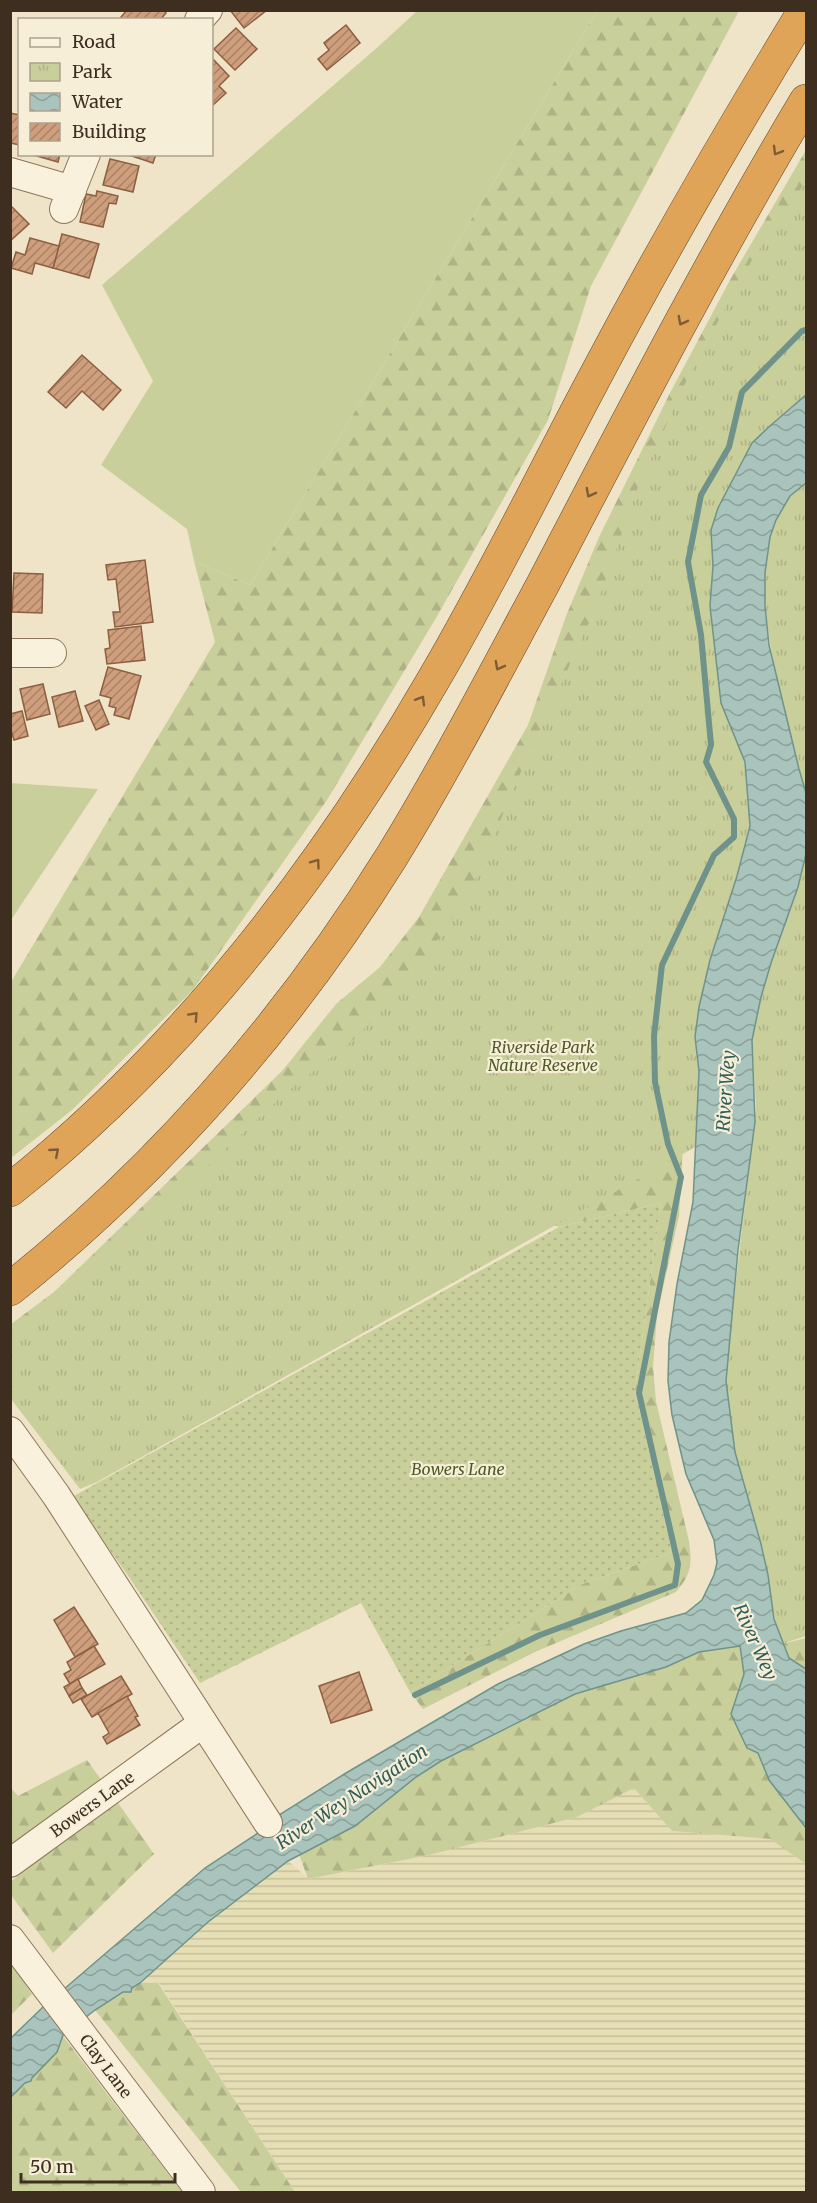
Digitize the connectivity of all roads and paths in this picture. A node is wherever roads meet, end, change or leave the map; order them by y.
1 (805, 10) edge
2 (807, 101) edge
3 (85, 156) edge
4 (10, 172) edge
5 (10, 653) edge
6 (52, 653) dead end
7 (10, 1190) edge
8 (10, 1289) edge
9 (10, 1431) edge
10 (203, 1723) junction
11 (268, 1823) dead end
12 (10, 1863) edge
13 (10, 1940) edge
14 (201, 2193) edge

7 -> 1 highway
2 -> 8 highway
3 - 4 street
5 - 6 street
9 - 10 street
10 - 11 street
10 - 12 street, Bowers Lane
13 - 14 street, Clay Lane

